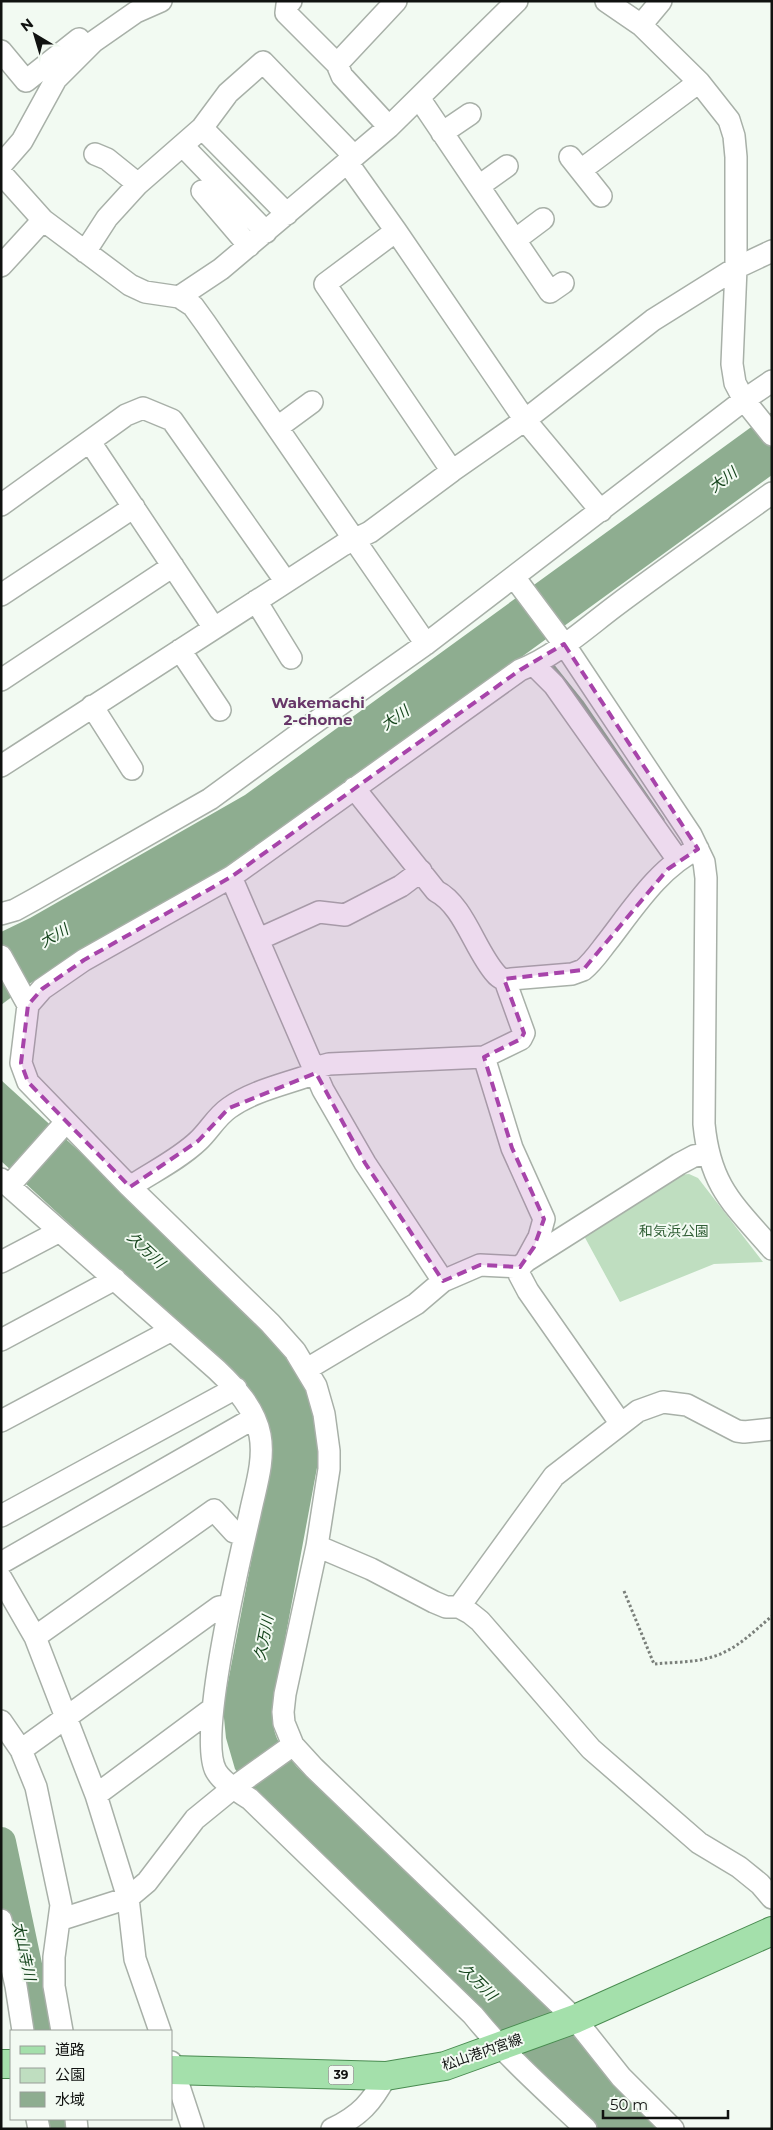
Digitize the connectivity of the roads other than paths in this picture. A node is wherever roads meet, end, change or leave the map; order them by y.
1 (126, 1) edge
2 (161, 1) edge
3 (291, 1) edge
4 (396, 1) edge
5 (517, 1) edge
6 (606, 1) edge
7 (661, 1) edge
8 (641, 25) junction
9 (1, 51) edge
10 (337, 64) junction
11 (699, 82) junction
12 (419, 98) junction
13 (470, 114) dead end
14 (202, 128) junction
15 (388, 128) junction
16 (442, 133) junction
17 (183, 146) junction
18 (95, 154) dead end
19 (350, 159) junction
20 (1, 166) edge
21 (508, 166) dead end
22 (1, 173) edge
23 (138, 184) junction
24 (479, 186) junction
25 (202, 192) dead end
26 (601, 196) dead end
27 (287, 214) junction
28 (543, 219) dead end
29 (43, 220) junction
30 (396, 231) junction
31 (266, 232) junction
32 (515, 240) junction
33 (249, 246) junction
34 (772, 251) edge
35 (85, 252) junction
36 (1, 266) edge
37 (736, 268) junction
38 (563, 283) dead end
39 (179, 297) junction
40 (772, 381) edge
41 (312, 402) dead end
42 (748, 404) junction
43 (525, 420) junction
44 (278, 427) junction
45 (772, 435) edge
46 (90, 442) junction
47 (452, 471) junction
48 (772, 494) edge
49 (1, 506) edge
50 (134, 508) junction
51 (601, 511) junction
52 (356, 539) junction
53 (173, 566) junction
54 (516, 580) junction
55 (286, 582) junction
56 (1, 596) edge
57 (256, 601) junction
58 (214, 628) junction
59 (426, 644) junction
60 (180, 650) junction
61 (551, 652) junction
62 (291, 658) dead end
63 (1, 680) edge
64 (92, 706) junction
65 (220, 710) dead end
66 (1, 766) edge
67 (132, 769) dead end
68 (354, 788) junction
69 (701, 856) junction
70 (678, 860) junction
71 (420, 871) junction
72 (231, 877) junction
73 (1, 914) edge
74 (259, 939) junction
75 (1, 956) edge
76 (509, 983) junction
77 (27, 1000) junction
78 (484, 1056) junction
79 (315, 1071) junction
80 (63, 1125) junction
81 (708, 1154) junction
82 (6, 1181) edge
83 (130, 1187) junction
84 (544, 1219) junction
85 (60, 1231) junction
86 (568, 1234) junction
87 (772, 1249) edge
88 (1, 1262) edge
89 (523, 1264) junction
90 (115, 1279) junction
91 (443, 1281) junction
92 (172, 1330) junction
93 (1, 1340) edge
94 (307, 1369) junction
95 (236, 1388) junction
96 (254, 1418) junction
97 (1, 1421) edge
98 (621, 1424) junction
99 (772, 1428) edge
100 (1, 1516) edge
101 (245, 1536) junction
102 (317, 1546) junction
103 (1, 1563) edge
104 (1, 1578) edge
105 (230, 1605) junction
106 (458, 1607) junction
107 (35, 1637) junction
108 (212, 1709) junction
109 (66, 1718) junction
110 (1, 1721) edge
111 (290, 1747) junction
112 (21, 1750) junction
113 (237, 1785) junction
114 (96, 1795) junction
115 (128, 1898) junction
116 (772, 1898) edge
117 (1, 1920) edge
118 (59, 1920) junction
119 (772, 1931) edge
120 (570, 2021) junction
121 (23, 2030) edge
122 (62, 2030) edge
123 (160, 2030) edge
124 (503, 2045) junction
125 (172, 2067) edge
126 (386, 2076) junction
127 (193, 2129) edge
128 (332, 2129) edge
129 (586, 2129) edge
130 (673, 2129) edge

1 - 9 street
2 - 20 street
3 - 10 street
4 - 10 street
5 - 12 street
6 - 8 street
7 - 8 street
8 - 11 street
10 - 15 street
11 - 26 street
11 - 37 street
12 - 15 street
12 - 16 street
13 - 16 street
14 - 17 street
14 - 19 street
14 - 27 street
15 - 19 street
16 - 24 street
17 - 23 street
17 - 31 street
18 - 23 street
19 - 27 street
19 - 30 street
21 - 24 street
22 - 29 street
23 - 35 street
24 - 32 street
25 - 33 street
27 - 31 street
28 - 32 street
29 - 35 street
29 - 36 street
30 - 43 street
30 - 47 street
31 - 33 street
32 - 38 street
33 - 39 street
34 - 37 street
35 - 39 street
37 - 42 street
37 - 43 street
39 - 44 street
40 - 42 street
41 - 44 street
42 - 45 street
42 - 51 street
43 - 47 street
43 - 51 street
44 - 52 street
46 - 49 street
46 - 50 street
46 - 55 street
47 - 52 street
48 - 61 street
50 - 53 street
50 - 56 street
51 - 54 street
52 - 55 street
52 - 59 street
53 - 58 street
53 - 63 street
54 - 59 street
54 - 61 street
55 - 57 street
57 - 58 street
57 - 62 street
58 - 60 street
59 - 73 street
60 - 64 street
60 - 65 street
61 - 68 street
61 - 69 street
61 - 70 street
64 - 66 street
64 - 67 street
68 - 71 street
68 - 72 street
69 - 70 street
69 - 81 street
70 - 76 street
71 - 74 street
71 - 76 street
72 - 74 street
72 - 77 street
74 - 79 street
75 - 77 street
76 - 78 street
77 - 80 street
78 - 79 street
78 - 84 street
79 - 83 street
79 - 91 street
80 - 82 street
80 - 83 street
81 - 86 street
81 - 87 street
82 - 85 street
83 - 94 street
84 - 86 street
84 - 89 street
85 - 88 street
85 - 90 street
86 - 89 street
89 - 91 street
89 - 98 street
90 - 92 street
90 - 93 street
91 - 94 street
92 - 95 street
92 - 97 street
94 - 102 street
95 - 96 street
95 - 100 street
96 - 101 street
96 - 103 street
98 - 99 street
98 - 106 street
101 - 105 street
101 - 107 street
102 - 106 street
102 - 111 street
104 - 107 street
105 - 108 street
105 - 109 street
106 - 116 street
107 - 109 street
108 - 113 street
108 - 114 street
109 - 112 street
109 - 114 street
110 - 112 street
111 - 113 street
111 - 120 street
112 - 118 street
113 - 115 street
113 - 124 street
114 - 115 street
115 - 118 street
115 - 123 street
117 - 121 street
118 - 122 street
119 - 120 main road, 松山港内宮線 / 39
120 - 124 main road, 松山港内宮線 / 39
120 - 130 street
124 - 126 main road, 松山港内宮線 / 39
124 - 129 street
125 - 126 main road, 松山港内宮線 / 39
125 - 127 street
126 - 128 street

